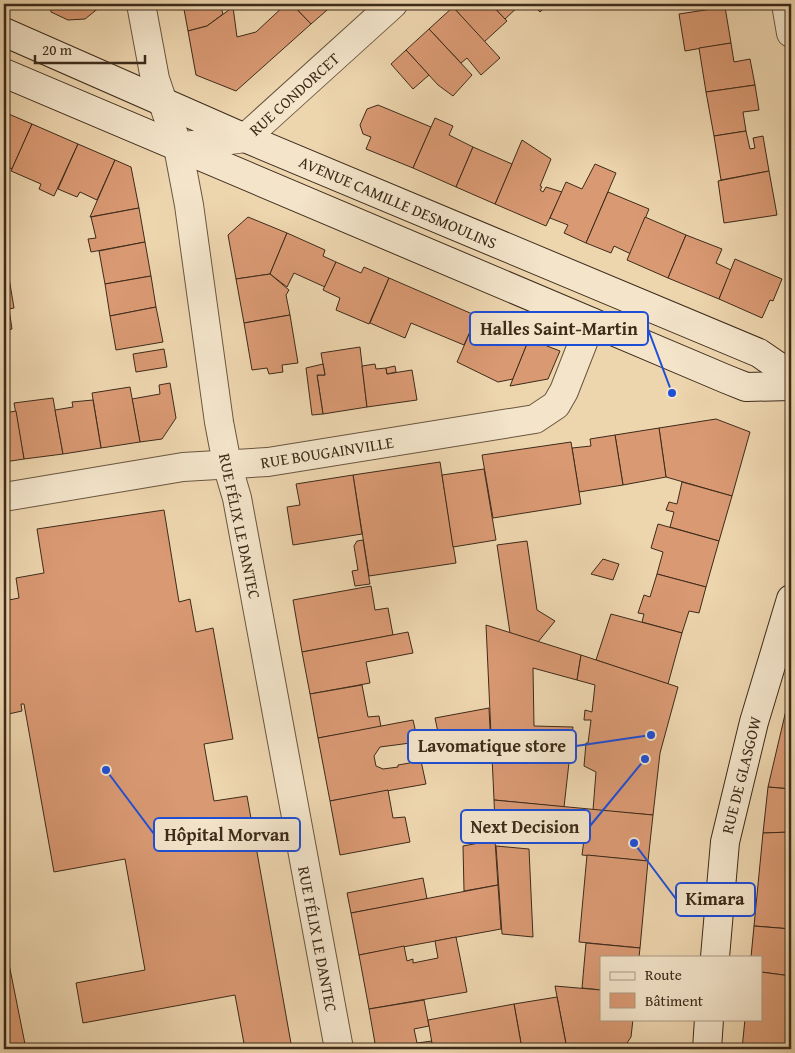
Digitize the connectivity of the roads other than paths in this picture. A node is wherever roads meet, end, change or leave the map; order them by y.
1 (141, 4) edge
2 (393, 4) edge
3 (786, 4) edge
4 (4, 32) edge
5 (791, 33) edge
6 (4, 73) edge
7 (162, 102) junction
8 (245, 138) junction
9 (178, 147) junction
10 (590, 322) junction
11 (791, 375) edge
12 (791, 386) edge
13 (228, 464) junction
14 (4, 497) edge
15 (791, 599) edge
16 (715, 956) edge
17 (709, 1020) edge
18 (339, 1049) edge
19 (706, 1049) edge

1 - 7 main road, RUE FÉLIX LE DANTEC
2 - 8 main road, RUE CONDORCET
3 - 5 main road
4 - 7 main road, AVENUE CAMILLE DESMOULINS
6 - 9 main road
7 - 8 main road, AVENUE CAMILLE DESMOULINS
7 - 9 main road, RUE FÉLIX LE DANTEC
8 - 9 main road, RUE CONDORCET
8 - 11 main road, AVENUE CAMILLE DESMOULINS
9 - 10 main road
9 - 13 main road, RUE FÉLIX LE DANTEC
10 - 12 main road
10 - 13 main road, RUE BOUGAINVILLE
13 - 14 main road, RUE BOUGAINVILLE
13 - 18 main road, RUE FÉLIX LE DANTEC
15 - 16 main road, RUE DE GLASGOW
17 - 19 main road

